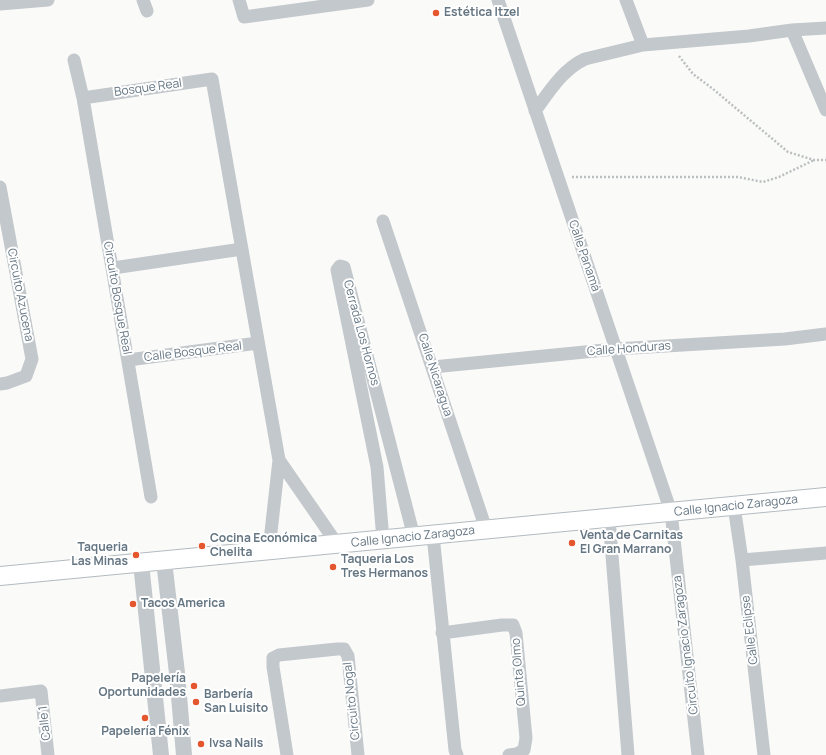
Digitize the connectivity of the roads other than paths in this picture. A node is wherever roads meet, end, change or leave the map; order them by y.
1 (48, 0) edge
2 (239, 0) edge
3 (368, 0) edge
4 (498, 0) edge
5 (626, 0) edge
6 (342, 2) edge
7 (0, 4) edge
8 (826, 28) edge
9 (792, 30) junction
10 (643, 45) junction
11 (74, 60) dead end
12 (83, 98) junction
13 (826, 110) edge
14 (535, 111) junction
15 (0, 187) edge
16 (383, 221) dead end
17 (242, 249) junction
18 (112, 268) junction
19 (826, 334) edge
20 (258, 343) junction
21 (615, 349) junction
22 (128, 360) junction
23 (433, 367) junction
24 (0, 384) edge
25 (279, 460) junction
26 (395, 464) junction
27 (377, 467) junction
28 (151, 497) dead end
29 (826, 497) edge
30 (734, 506) junction
31 (670, 512) junction
32 (609, 518) junction
33 (486, 530) junction
34 (433, 535) junction
35 (414, 536) junction
36 (383, 540) junction
37 (337, 544) junction
38 (269, 550) junction
39 (826, 553) edge
40 (742, 560) junction
41 (164, 561) junction
42 (142, 563) junction
43 (0, 576) edge
44 (442, 633) junction
45 (177, 673) junction
46 (153, 675) junction
47 (0, 696) edge
48 (48, 755) edge
49 (161, 755) edge
50 (184, 755) edge
51 (287, 755) edge
52 (358, 755) edge
53 (457, 755) edge
54 (509, 755) edge
55 (628, 755) edge
56 (698, 755) edge
57 (764, 755) edge

1 - 7 street
2 - 6 street
3 - 6 street
4 - 14 street, Calle Panamá
5 - 10 street
8 - 9 street
9 - 10 street
9 - 13 street
10 - 14 street
11 - 12 street, Circuito Bosque Real
12 - 17 street, Bosque Real
12 - 18 street, Circuito Bosque Real
14 - 21 street, Calle Panamá
15 - 24 street, Circuito Azucena
16 - 23 street, Calle Nicaragua
17 - 18 street
17 - 20 street
18 - 22 street, Circuito Bosque Real
19 - 21 street, Calle Honduras
20 - 22 street, Calle Bosque Real
20 - 25 street
21 - 23 street, Calle Honduras
21 - 31 street, Calle Panamá
22 - 28 street, Circuito Bosque Real
23 - 33 street, Calle Nicaragua
25 - 37 street
25 - 38 street
26 - 27 street
26 - 27 street, Cerrada Los Hornos
26 - 35 street, Cerrada Los Hornos
27 - 36 street, Cerrada Los Hornos
29 - 30 main road, Calle Ignacio Zaragoza
30 - 31 main road, Calle Ignacio Zaragoza
30 - 40 street, Calle Eclipse
31 - 32 main road, Calle Ignacio Zaragoza
31 - 56 street, Circuito Ignacio Zaragoza
32 - 33 main road, Calle Ignacio Zaragoza
32 - 55 street
33 - 34 main road, Calle Ignacio Zaragoza
34 - 35 main road, Calle Ignacio Zaragoza
34 - 44 street
35 - 36 main road, Calle Ignacio Zaragoza
36 - 37 main road, Calle Ignacio Zaragoza
37 - 38 main road, Calle Ignacio Zaragoza
38 - 41 main road, Calle Ignacio Zaragoza
39 - 40 street
40 - 57 street, Calle Eclipse
41 - 42 main road, Calle Ignacio Zaragoza
41 - 45 street
42 - 43 main road, Calle Ignacio Zaragoza
42 - 46 street
44 - 53 street
44 - 54 street, Quinta Olmo
45 - 46 street
45 - 50 street
46 - 49 street
47 - 48 street, Calle 1
51 - 52 street, Circuito Nogal

